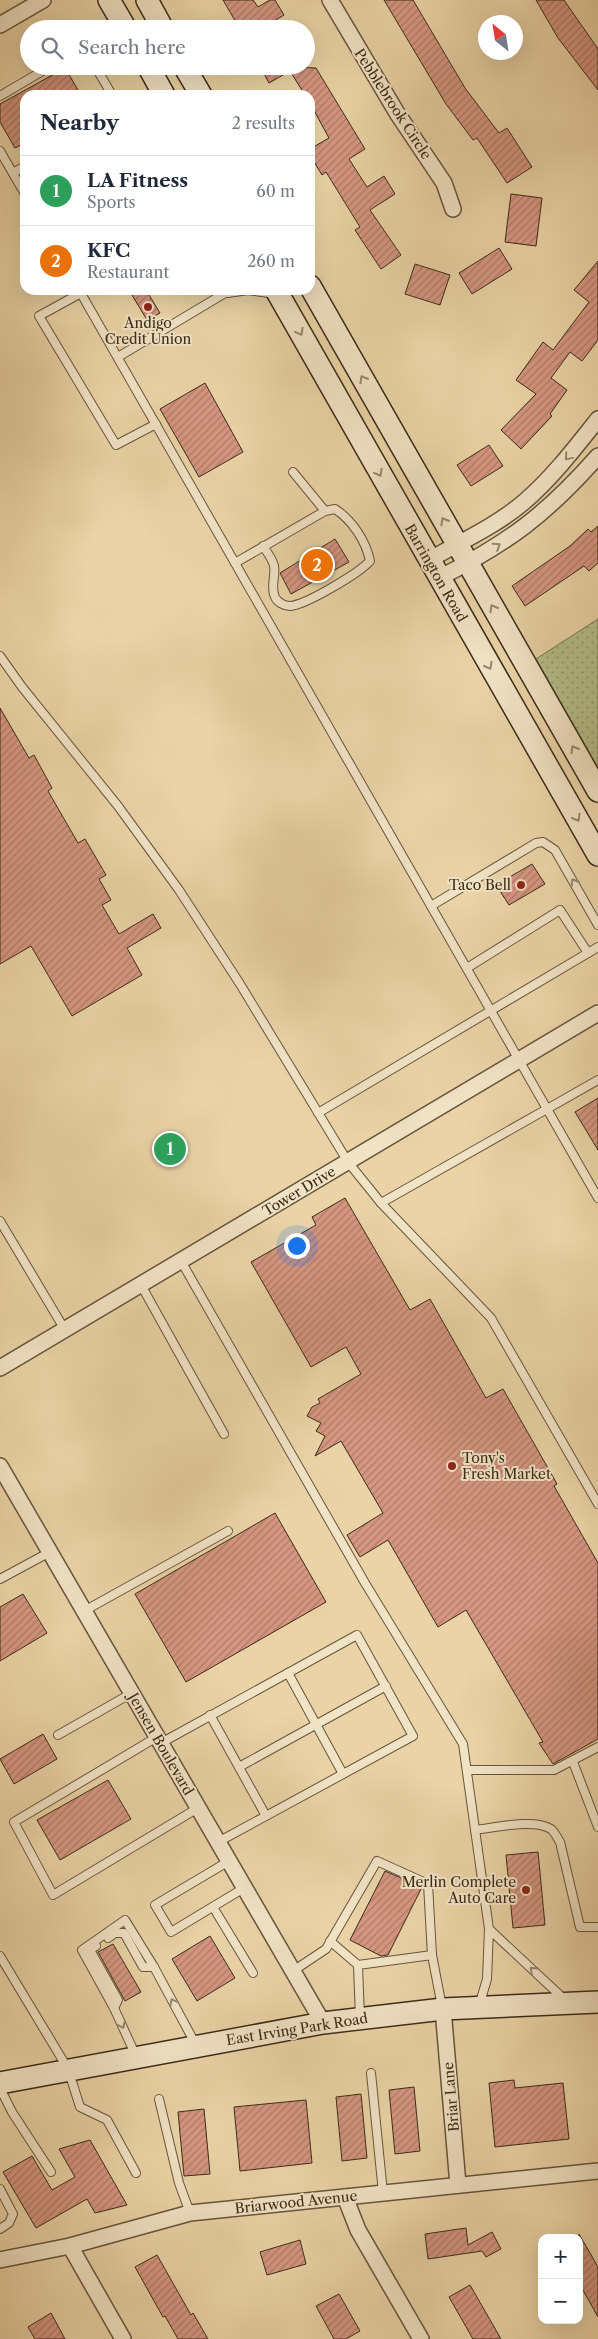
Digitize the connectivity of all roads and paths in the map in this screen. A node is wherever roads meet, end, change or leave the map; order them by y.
1 (43, 0) edge
2 (110, 0) edge
3 (147, 0) edge
4 (330, 0) edge
5 (121, 20) edge
6 (158, 20) edge
7 (0, 25) edge
8 (36, 75) edge
9 (100, 75) edge
10 (153, 75) edge
11 (189, 75) edge
12 (109, 90) edge
13 (161, 90) edge
14 (198, 90) edge
15 (0, 96) edge
16 (0, 151) edge
17 (20, 169) edge
18 (13, 173) junction
19 (20, 179) edge
20 (17, 181) junction
21 (20, 186) edge
22 (453, 209) dead end
23 (73, 295) edge
24 (82, 295) edge
25 (222, 295) edge
26 (279, 295) edge
27 (315, 295) edge
28 (118, 356) junction
29 (598, 419) edge
30 (156, 424) junction
31 (598, 456) edge
32 (293, 472) dead end
33 (325, 511) junction
34 (457, 544) junction
35 (263, 546) junction
36 (235, 562) junction
37 (467, 563) junction
38 (434, 569) junction
39 (0, 656) edge
40 (598, 791) edge
41 (598, 855) edge
42 (431, 906) junction
43 (598, 925) edge
44 (598, 947) edge
45 (588, 953) junction
46 (467, 968) junction
47 (492, 1012) junction
48 (598, 1012) edge
49 (520, 1060) junction
50 (598, 1080) edge
51 (547, 1109) junction
52 (318, 1113) junction
53 (348, 1162) junction
54 (598, 1198) edge
55 (381, 1203) junction
56 (0, 1221) edge
57 (181, 1261) junction
58 (141, 1285) junction
59 (65, 1330) junction
60 (0, 1368) edge
61 (224, 1434) dead end
62 (0, 1466) edge
63 (598, 1504) edge
64 (228, 1531) dead end
65 (50, 1552) junction
66 (0, 1579) edge
67 (84, 1611) junction
68 (288, 1673) junction
69 (386, 1686) junction
70 (132, 1693) junction
71 (210, 1715) junction
72 (316, 1724) junction
73 (58, 1735) dead end
74 (159, 1740) junction
75 (598, 1747) edge
76 (573, 1762) junction
77 (238, 1767) junction
78 (467, 1770) junction
79 (343, 1774) junction
80 (198, 1808) junction
81 (266, 1816) junction
82 (598, 1828) edge
83 (475, 1830) junction
84 (218, 1842) junction
85 (229, 1861) junction
86 (244, 1888) junction
87 (213, 1907) junction
88 (598, 1927) edge
89 (489, 1929) junction
90 (330, 1940) junction
91 (432, 1954) junction
92 (0, 1956) edge
93 (358, 1965) junction
94 (154, 1967) junction
95 (293, 1971) junction
96 (253, 1974) dead end
97 (598, 2002) edge
98 (569, 2003) junction
99 (479, 2007) junction
100 (114, 2008) junction
101 (443, 2009) junction
102 (360, 2018) junction
103 (323, 2023) junction
104 (196, 2045) junction
105 (136, 2056) junction
106 (68, 2069) junction
107 (371, 2073) dead end
108 (0, 2083) edge
109 (0, 2088) edge
110 (160, 2100) dead end
111 (51, 2172) dead end
112 (598, 2172) edge
113 (136, 2173) dead end
114 (458, 2185) junction
115 (0, 2189) edge
116 (383, 2193) junction
117 (345, 2197) junction
118 (190, 2213) junction
119 (0, 2229) edge
120 (70, 2246) junction
121 (0, 2260) edge
122 (124, 2339) edge
123 (421, 2339) edge

1 - 7 street
2 - 5 main road
3 - 6 main road
4 - 22 street, Pebblebrook Circle
8 - 15 lane
9 - 12 lane
10 - 13 main road
11 - 14 main road
16 - 18 lane
17 - 18 lane
18 - 20 lane
19 - 20 lane
20 - 21 lane
23 - 30 lane
24 - 28 lane
25 - 28 lane
26 -> 38 main road, Barrington Road
34 -> 27 main road
28 - 30 lane
29 -> 34 street
30 - 36 lane
37 -> 31 street
32 - 33 lane
33 - 35 lane
33 - 35 lane
34 - 37 main road
34 - 38 street
35 - 36 lane
36 - 42 lane
37 - 38 street
40 -> 37 main road
38 -> 41 main road, Barrington Road
39 - 52 lane
43 -> 42 lane
42 - 46 lane
44 - 45 lane
45 - 46 lane
45 - 47 lane
46 - 47 lane
47 - 49 lane
47 - 52 lane
48 - 49 street, Tower Drive
49 - 51 lane
49 - 53 street, Tower Drive
50 - 51 lane
51 - 54 lane
51 - 55 lane
52 - 53 lane
53 - 55 lane
53 - 57 street, Tower Drive
55 - 63 lane
56 - 59 lane
57 - 58 street, Tower Drive
57 - 78 lane
58 - 59 street, Tower Drive
58 - 61 lane
59 - 60 street, Tower Drive
62 - 65 street, Jensen Boulevard
64 - 67 lane
65 - 66 lane
65 - 67 street, Jensen Boulevard
67 - 70 street, Jensen Boulevard
68 - 69 lane
68 - 71 lane
68 - 72 lane
69 - 72 lane
69 - 79 lane
70 - 73 lane
70 - 74 street, Jensen Boulevard
71 - 74 lane
71 - 77 lane
72 - 77 lane
72 - 79 lane
74 - 80 street, Jensen Boulevard
74 - 80 lane
75 - 76 lane
76 - 78 lane
76 - 82 lane
77 - 81 lane
78 - 83 lane
79 - 81 lane
80 - 84 street, Jensen Boulevard
81 - 84 lane
83 - 88 lane
83 - 89 lane
84 - 85 street, Jensen Boulevard
85 - 86 street, Jensen Boulevard
85 - 87 lane
86 - 87 lane
86 - 95 street, Jensen Boulevard
87 - 96 lane
98 -> 89 lane
89 - 99 lane
90 - 91 lane
90 - 93 lane
90 - 95 lane
91 - 93 lane
91 - 101 lane
92 - 106 lane
93 - 102 lane
94 - 100 lane
94 - 100 lane
104 -> 94 lane
95 - 103 street, Jensen Boulevard
97 - 98 main road, East Irving Park Road
98 - 99 main road, East Irving Park Road
99 - 101 main road, East Irving Park Road
100 -> 105 lane
101 - 102 main road, East Irving Park Road
101 - 114 street, Briar Lane
102 - 103 main road, East Irving Park Road
103 - 104 main road, East Irving Park Road
104 - 105 main road, East Irving Park Road
105 - 106 main road, East Irving Park Road
106 - 108 main road, East Irving Park Road
106 - 113 lane
107 - 116 lane
109 - 111 lane
110 - 118 lane
112 - 114 street, Briarwood Avenue
114 - 116 street, Briarwood Avenue
115 - 119 lane
116 - 117 street, Briarwood Avenue
117 - 118 street, Briarwood Avenue
117 - 123 street
118 - 120 street, Briarwood Avenue
120 - 121 street, Briarwood Avenue
120 - 122 street

